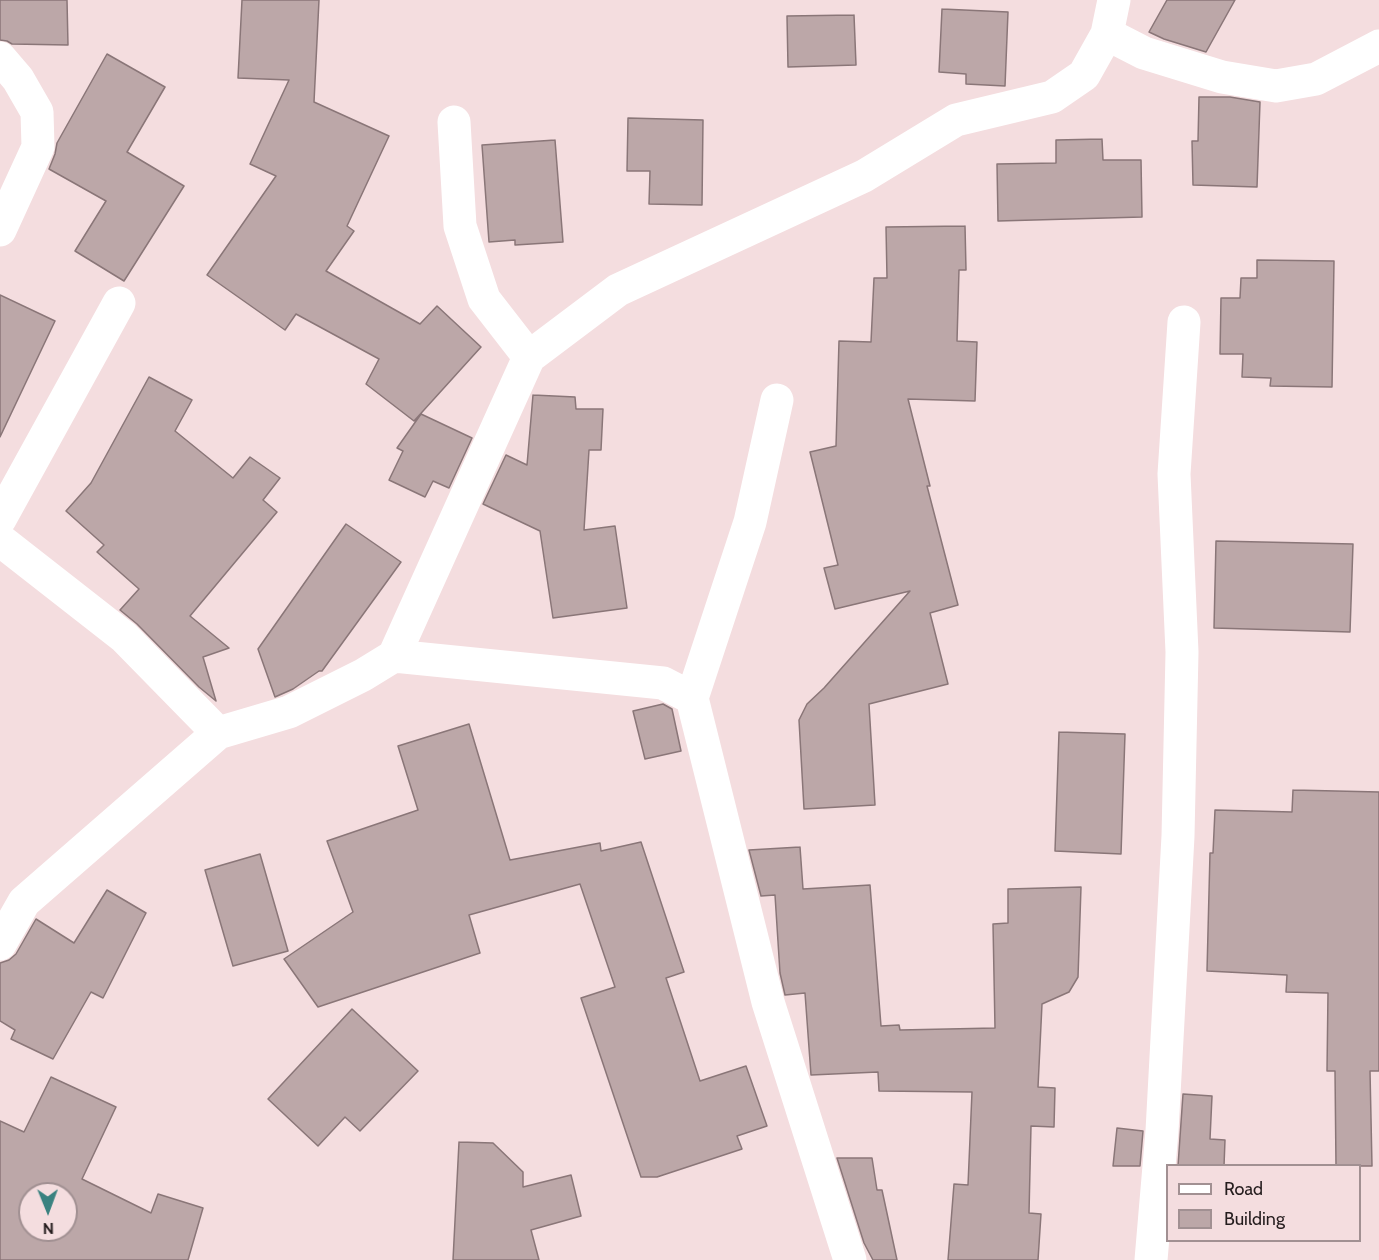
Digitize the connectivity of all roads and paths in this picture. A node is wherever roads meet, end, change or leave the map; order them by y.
1 (1114, 0) edge
2 (1107, 34) junction
3 (1379, 46) edge
4 (0, 58) edge
5 (454, 122) dead end
6 (0, 230) edge
7 (119, 303) dead end
8 (1184, 322) dead end
9 (529, 357) junction
10 (777, 400) dead end
11 (0, 519) edge
12 (0, 540) edge
13 (394, 656) junction
14 (692, 698) junction
15 (219, 733) junction
16 (0, 944) edge
17 (850, 1260) edge
18 (1151, 1260) edge

1 - 2 street
2 - 3 street
2 - 9 street
4 - 6 street
5 - 9 street
7 - 11 street
8 - 18 street
9 - 13 street
10 - 14 street
12 - 15 street
13 - 14 street
13 - 15 street
14 - 17 street
15 - 16 street

